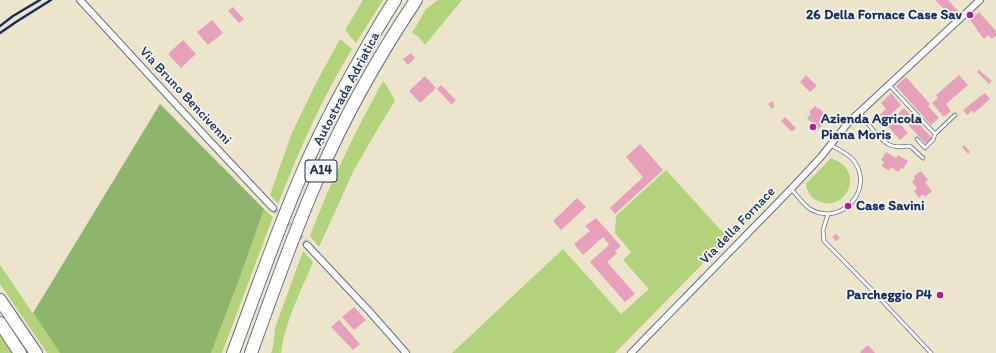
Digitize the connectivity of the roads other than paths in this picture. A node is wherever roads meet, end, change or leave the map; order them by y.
1 (80, 0) edge
2 (396, 0) edge
3 (416, 0) edge
4 (980, 0) edge
5 (889, 85) junction
6 (860, 112) junction
7 (955, 115) dead end
8 (935, 134) junction
9 (917, 139) dead end
10 (831, 145) junction
11 (923, 158) dead end
12 (791, 189) junction
13 (273, 208) tunnel mouth
14 (828, 214) junction
15 (307, 245) tunnel mouth
16 (0, 300) edge
17 (0, 323) edge
18 (20, 353) edge
19 (36, 353) edge
20 (233, 353) edge
21 (251, 353) edge
22 (406, 353) edge
23 (631, 353) edge
24 (931, 353) edge

1 - 13 street, Via Bruno Bencivenni
2 - 20 highway, Autostrada Adriatica / A14
3 - 21 highway, Autostrada Adriatica / A14
4 - 5 street, Via della Fornace
5 - 6 street, Via della Fornace
5 - 8 lane
6 - 10 street, Via della Fornace
6 - 11 lane
7 - 8 lane
8 - 9 lane
10 - 12 street, Via della Fornace
10 - 14 lane
12 - 14 lane
12 - 23 street, Via della Fornace
14 - 24 lane
15 - 22 street
16 - 19 highway
17 - 18 highway

